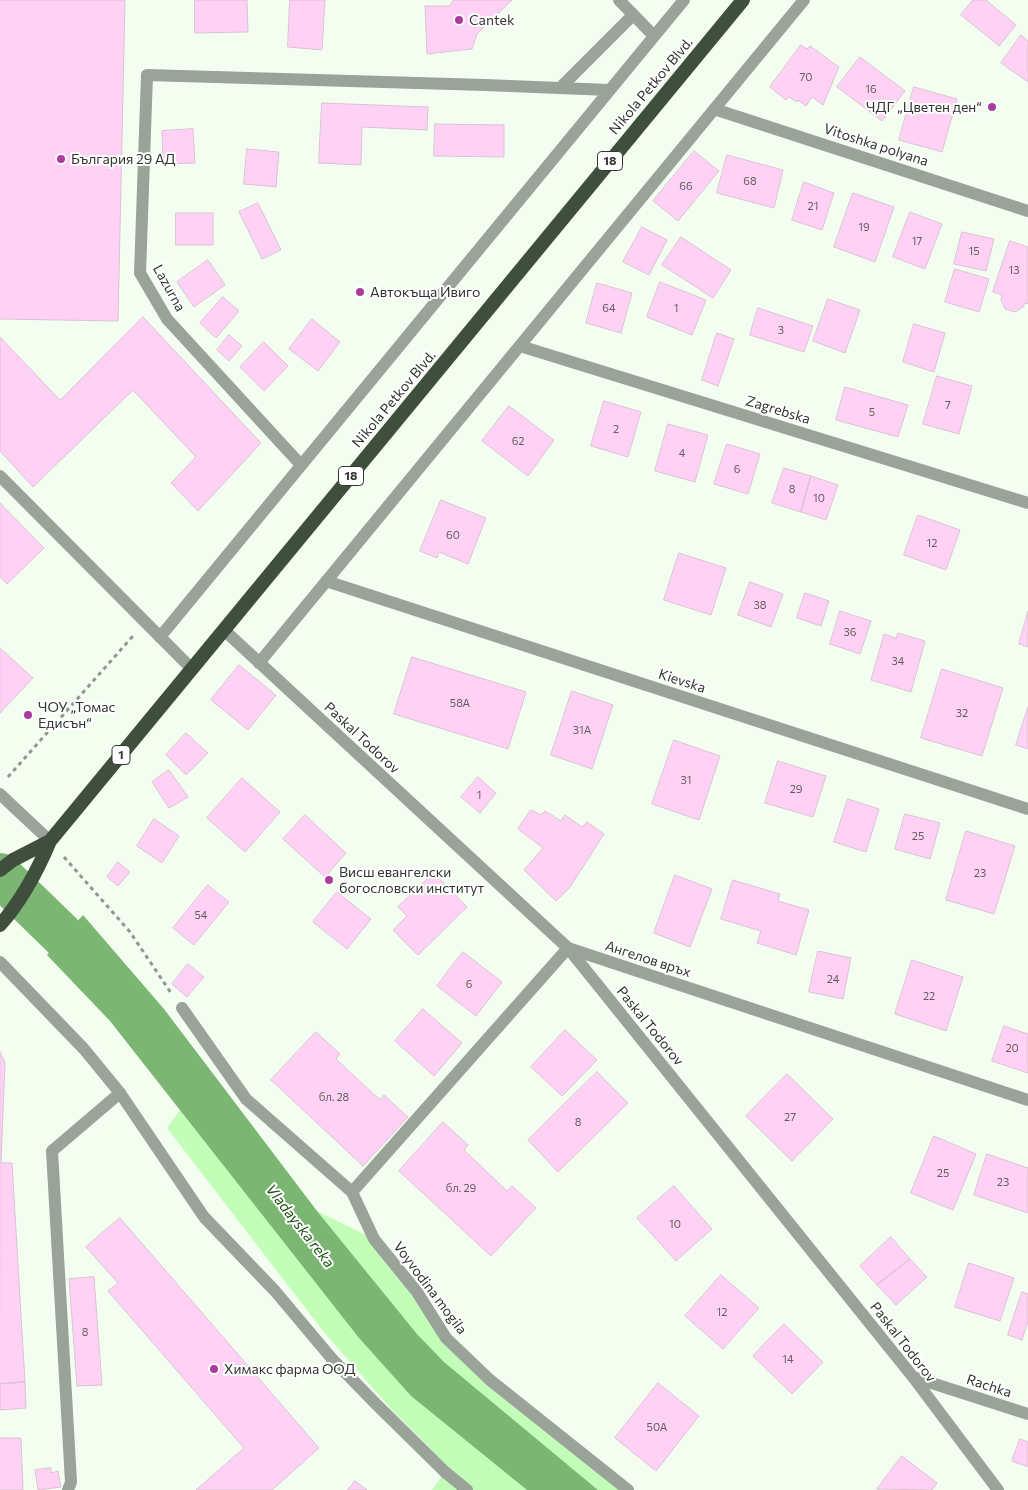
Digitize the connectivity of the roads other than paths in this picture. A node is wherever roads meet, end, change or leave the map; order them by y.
1 (619, 0) edge
2 (684, 0) edge
3 (743, 0) edge
4 (804, 0) edge
5 (633, 15) junction
6 (654, 36) junction
7 (560, 88) junction
8 (609, 90) junction
9 (714, 109) junction
10 (1028, 210) edge
11 (520, 346) junction
12 (301, 466) junction
13 (0, 476) edge
14 (1028, 503) edge
15 (326, 581) junction
16 (224, 630) junction
17 (160, 637) junction
18 (259, 663) junction
19 (192, 669) junction
20 (0, 794) edge
21 (1028, 809) edge
22 (50, 841) junction
23 (0, 870) edge
24 (1, 924) edge
25 (568, 948) junction
26 (0, 962) edge
27 (182, 1008) road end
28 (120, 1093) junction
29 (1028, 1100) edge
30 (352, 1192) junction
31 (913, 1377) junction
32 (1028, 1414) edge
33 (68, 1490) edge
34 (467, 1490) edge
35 (628, 1490) edge
36 (998, 1490) edge

1 - 5 street
2 - 6 street, Nikola Petkov Blvd.
3 - 16 highway, Nikola Petkov Blvd. / 18
4 - 9 street
5 - 6 street
5 - 7 street
6 - 8 street, Nikola Petkov Blvd.
7 - 8 street
7 - 12 street, Lazurna
8 - 12 street, Nikola Petkov Blvd.
9 - 10 street, Vitoshka polyana
9 - 11 street
11 - 14 street, Zagrebska
11 - 15 street
12 - 17 street, Nikola Petkov Blvd.
13 - 17 street
15 - 18 street
15 - 21 street, Kievska
16 - 18 street, Paskal Todorov
16 - 19 highway, Nikola Petkov Blvd. / 18
17 - 19 street
18 - 25 street, Paskal Todorov
19 - 22 highway, Nikola Petkov Blvd. / 1
20 - 22 street
22 - 23 highway, Nikola Petkov Blvd.
22 - 24 highway, Nikola Petkov Blvd.
25 - 29 street, Ангелов връх
25 - 30 street
25 - 31 street, Paskal Todorov
26 - 28 street
27 - 30 street, Voyvodina mogila
28 - 33 street
28 - 34 street
30 - 35 street, Voyvodina mogila
31 - 32 street, Rachka
31 - 36 street, Paskal Todorov

